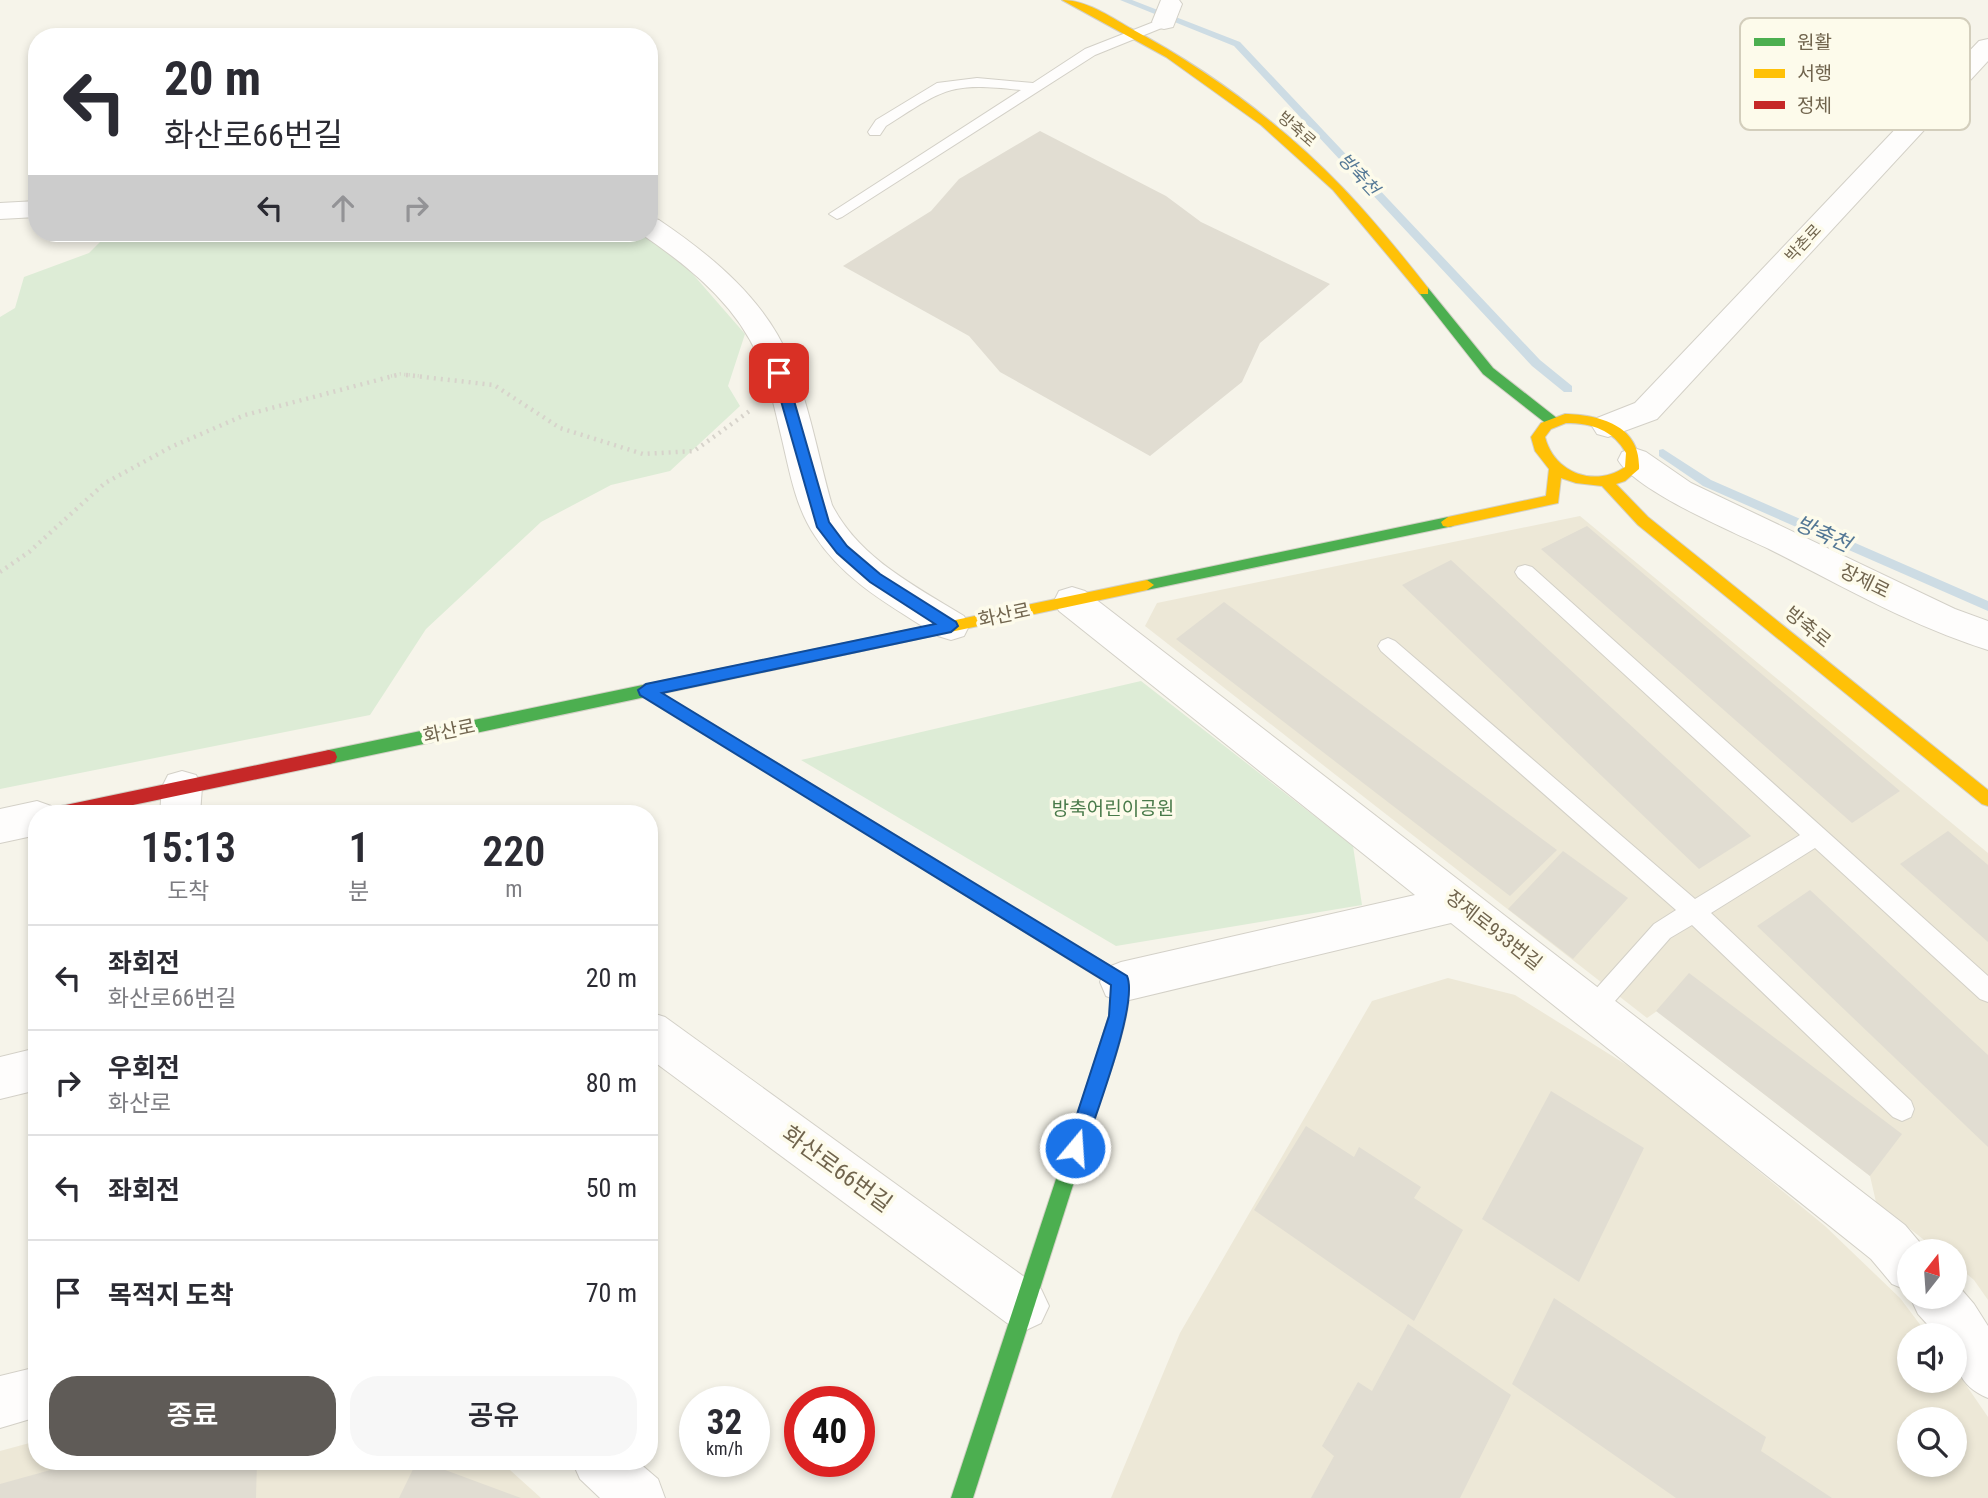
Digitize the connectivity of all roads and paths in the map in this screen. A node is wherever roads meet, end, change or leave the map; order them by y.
1 (1067, 0) edge
2 (1168, 9) edge
3 (1135, 34) junction
4 (1988, 46) edge
5 (1970, 65) edge
6 (1035, 87) junction
7 (1909, 130) edge
8 (875, 132) dead end
9 (28, 209) edge
10 (0, 211) edge
11 (837, 214) dead end
12 (658, 232) edge
13 (783, 387) junction
14 (1553, 422) junction
15 (1608, 426) junction
16 (1634, 460) junction
17 (1555, 470) junction
18 (1606, 482) junction
19 (0, 572) edge
20 (1525, 572) dead end
21 (1072, 601) junction
22 (951, 626) junction
23 (1988, 636) edge
24 (1388, 646) dead end
25 (646, 690) junction
26 (1988, 799) edge
27 (181, 801) edge
28 (143, 805) edge
29 (28, 820) edge
30 (0, 825) edge
31 (1817, 836) junction
32 (1459, 903) junction
33 (1694, 912) junction
34 (1121, 982) junction
35 (1988, 991) edge
36 (1593, 1009) junction
37 (658, 1039) edge
38 (28, 1071) edge
39 (0, 1078) edge
40 (1902, 1109) dead end
41 (1897, 1253) edge
42 (1024, 1306) junction
43 (1946, 1309) edge
44 (1988, 1373) edge
45 (28, 1394) edge
46 (0, 1402) edge
47 (608, 1470) edge
48 (639, 1498) edge
49 (962, 1498) edge

1 - 3 street, 방축로
2 - 3 lane
3 - 6 lane
3 - 14 street, 방축로
4 - 5 street, 박촌로
6 - 8 lane
6 - 11 lane
7 - 15 street, 박촌로
9 - 10 street
12 - 13 street
13 - 19 path
13 - 22 street
14 - 15 street
14 - 17 street
15 - 16 street
16 - 18 street
16 - 23 street, 장제로
17 - 18 street
17 - 21 street, 화산로
18 - 26 street, 방축로
20 - 31 lane
21 - 22 street, 화산로
21 - 32 street, 장제로933번길
22 - 25 street, 화산로
24 - 33 lane
25 - 27 street, 화산로
25 - 34 street
27 - 28 street, 화산로
29 - 30 street
31 - 33 lane
31 - 35 lane
32 - 34 street
32 - 36 street, 장제로933번길
33 - 36 lane
33 - 40 lane
34 - 42 street
36 - 41 street, 장제로933번길
37 - 42 street, 화산로66번길
38 - 39 street
42 - 49 street
43 - 44 street
45 - 46 street
47 - 48 street

